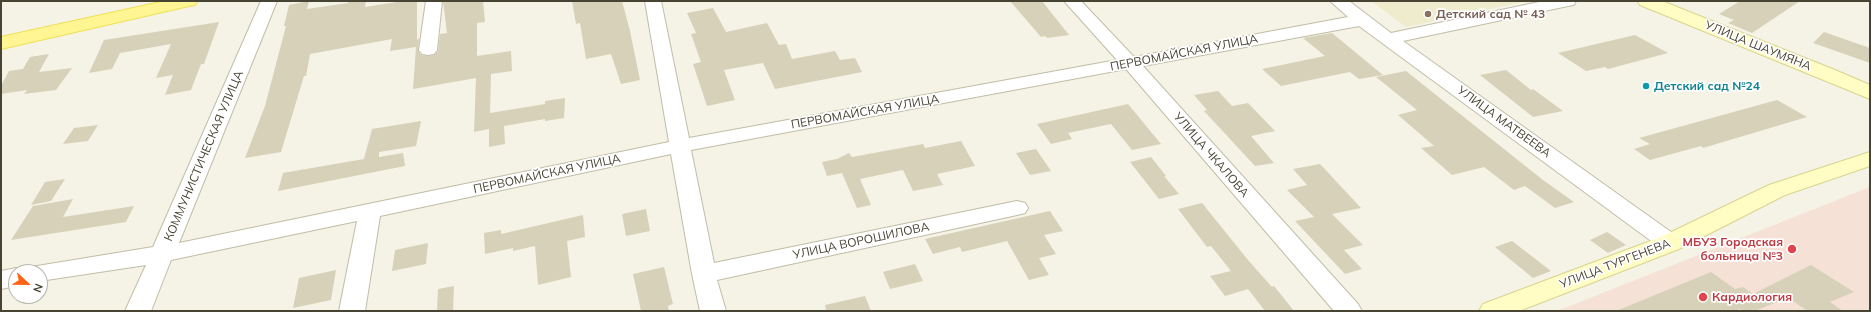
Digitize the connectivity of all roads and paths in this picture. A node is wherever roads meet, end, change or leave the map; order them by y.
1 (189, 1) edge
2 (270, 1) edge
3 (434, 1) edge
4 (653, 1) edge
5 (1072, 1) edge
6 (1338, 1) edge
7 (1568, 1) edge
8 (1646, 1) edge
9 (1362, 20) junction
10 (1388, 39) junction
11 (1, 43) edge
12 (428, 50) dead end
13 (1130, 63) junction
14 (1870, 93) edge
15 (681, 146) junction
16 (1870, 159) edge
17 (1017, 208) dead end
18 (370, 211) junction
19 (1670, 243) junction
20 (163, 254) junction
21 (48, 272) edge
22 (704, 274) junction
23 (138, 311) edge
24 (352, 311) edge
25 (713, 311) edge
26 (1349, 311) edge
27 (1492, 311) edge

1 - 11 main road
2 - 20 street, КОММУНИСТИЧЕСКАЯ УЛИЦА
3 - 12 street
4 - 15 street
5 - 13 street, УЛИЦА ЧКАЛОВА
6 - 9 street, УЛИЦА МАТВЕЕВА
7 - 10 street
8 - 14 street, УЛИЦА ШАУМЯНА
9 - 10 street, УЛИЦА МАТВЕЕВА
9 - 13 street, ПЕРВОМАЙСКАЯ УЛИЦА
10 - 19 street, УЛИЦА МАТВЕЕВА
13 - 15 street, ПЕРВОМАЙСКАЯ УЛИЦА
13 - 26 street, УЛИЦА ЧКАЛОВА
15 - 18 street, ПЕРВОМАЙСКАЯ УЛИЦА
15 - 22 street
16 - 19 street, УЛИЦА ТУРГЕНЕВА
17 - 22 street, УЛИЦА ВОРОШИЛОВА
18 - 20 street, ПЕРВОМАЙСКАЯ УЛИЦА
18 - 24 street
19 - 27 street, УЛИЦА ТУРГЕНЕВА
20 - 21 street, ПЕРВОМАЙСКАЯ УЛИЦА
20 - 23 street, КОММУНИСТИЧЕСКАЯ УЛИЦА
22 - 25 street

